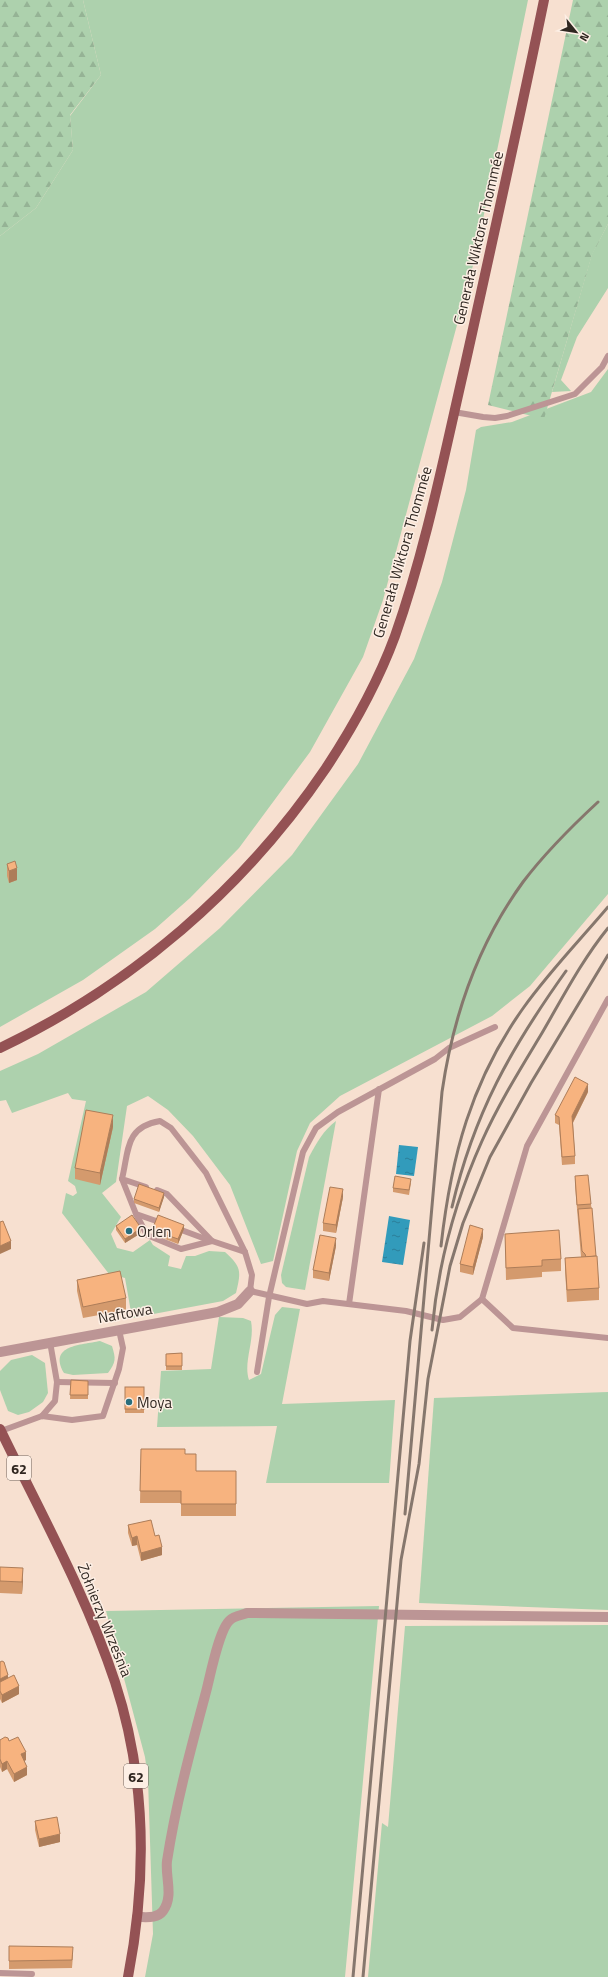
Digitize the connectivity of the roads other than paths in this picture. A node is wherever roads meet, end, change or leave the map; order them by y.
1 (544, 0) edge
2 (608, 356) edge
3 (454, 412) junction
4 (608, 1000) edge
5 (495, 1027) dead end
6 (0, 1048) edge
7 (379, 1089) junction
8 (122, 1179) junction
9 (136, 1214) junction
10 (212, 1241) junction
11 (245, 1252) junction
12 (250, 1291) junction
13 (269, 1297) junction
14 (482, 1299) junction
15 (349, 1304) junction
16 (119, 1330) junction
17 (608, 1338) edge
18 (50, 1342) junction
19 (0, 1352) edge
20 (257, 1372) dead end
21 (57, 1382) junction
22 (115, 1383) junction
23 (42, 1416) junction
24 (0, 1430) edge
25 (608, 1617) edge
26 (137, 1917) junction
27 (0, 1973) edge
28 (32, 1974) dead end
29 (128, 1977) edge

1 - 3 main road, Generała Wiktora Thommée
2 - 3 lane
3 - 6 main road, Generała Wiktora Thommée
4 - 14 lane
5 - 7 lane
7 - 13 lane
7 - 15 lane
8 - 9 lane
8 - 10 lane
8 - 11 lane
9 - 10 lane
9 - 10 lane
10 - 11 lane
11 - 12 lane
12 - 13 lane
12 - 16 street, Naftowa
13 - 15 lane
13 - 20 lane
14 - 15 lane
14 - 17 lane
16 - 18 street, Naftowa
16 - 22 lane
18 - 19 street, Naftowa
18 - 21 lane
21 - 22 lane
21 - 23 lane
22 - 23 lane
23 - 24 lane
24 - 26 main road, Żołnierzy Września / 62
25 - 26 street
26 - 29 main road, Żołnierzy Września / 62
27 - 28 lane

